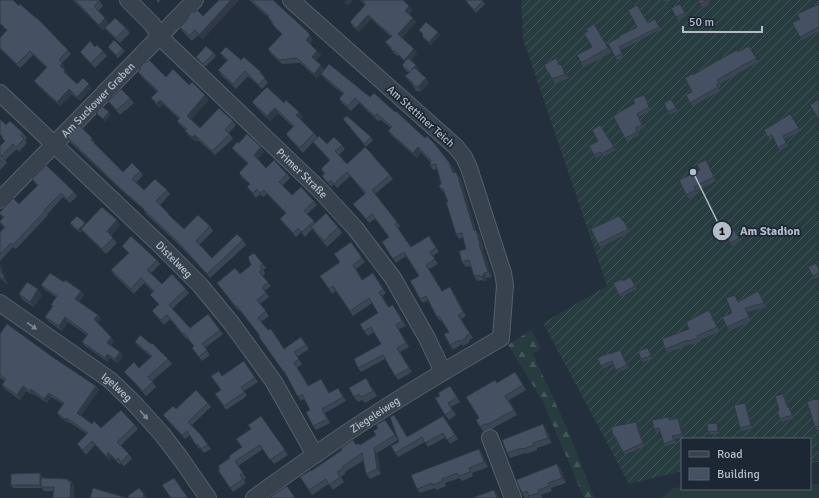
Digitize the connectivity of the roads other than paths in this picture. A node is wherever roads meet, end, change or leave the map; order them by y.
1 (128, 0) edge
2 (195, 0) edge
3 (291, 0) edge
4 (160, 36) junction
5 (0, 93) edge
6 (54, 145) junction
7 (0, 200) edge
8 (0, 303) edge
9 (501, 338) joint
10 (443, 372) junction
11 (490, 438) dead end
12 (315, 454) junction
13 (208, 498) edge
14 (254, 498) edge
15 (513, 498) edge

1 - 4 street, Primer Straße
2 - 4 street, Am Suckower Graben
3 - 9 street, Am Stettiner Teich
4 - 6 street, Am Suckower Graben
4 - 10 street, Primer Straße
5 - 6 street, Distelweg
6 - 7 street, Am Suckower Graben
6 - 12 street, Distelweg
8 -> 13 street, Igelweg
9 - 10 street, Ziegeleiweg
10 - 12 street, Ziegeleiweg
11 - 15 street
12 - 14 street, Ziegeleiweg

